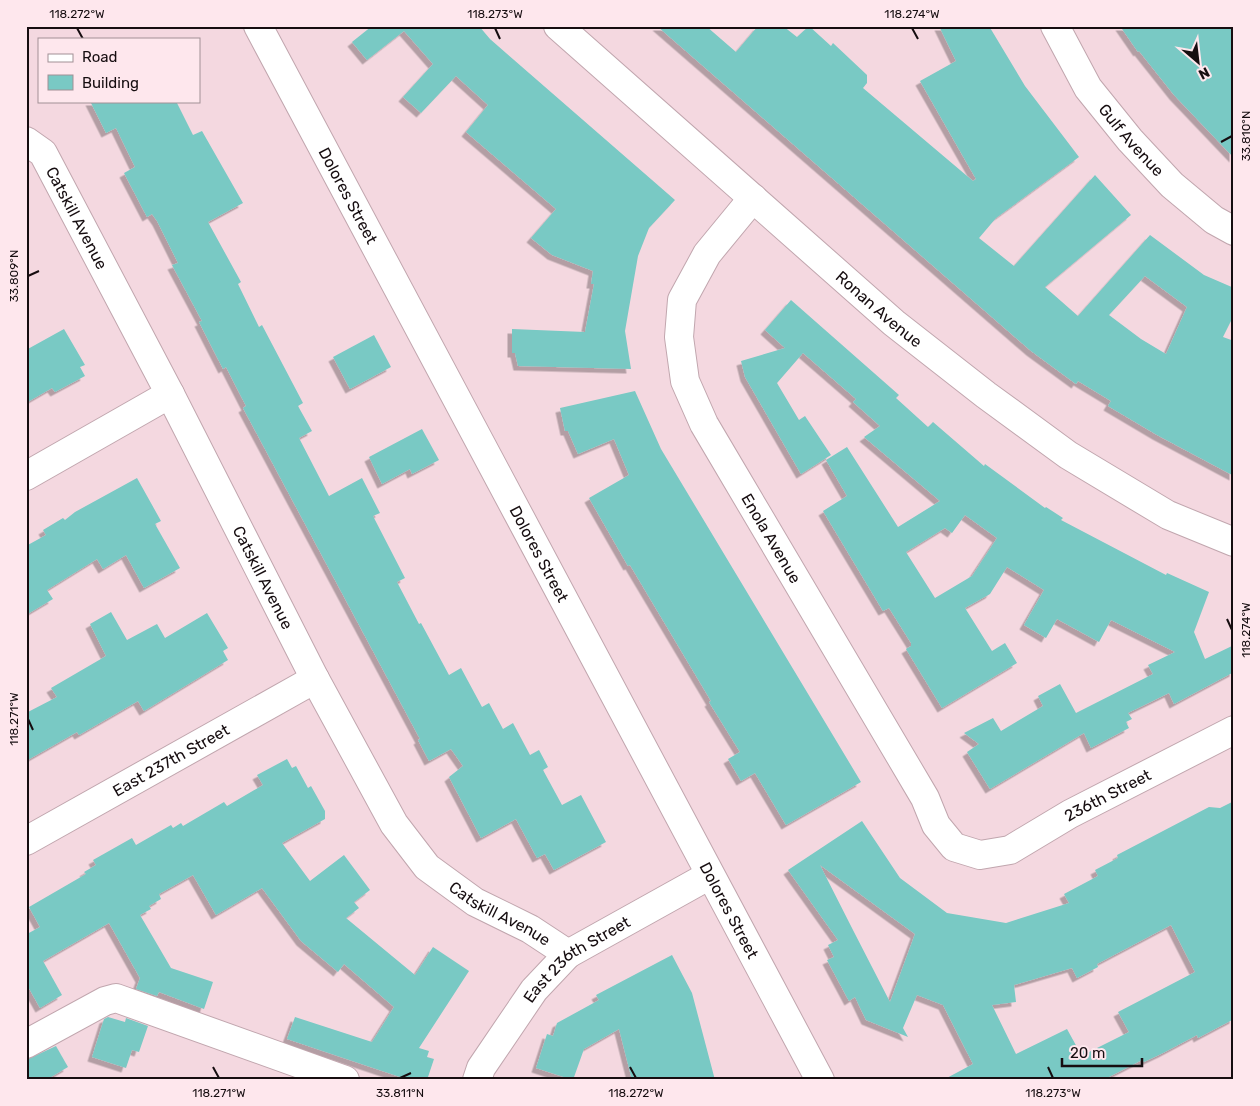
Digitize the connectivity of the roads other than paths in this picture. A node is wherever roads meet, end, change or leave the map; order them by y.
1 (258, 26) edge
2 (558, 26) edge
3 (1055, 26) edge
4 (26, 141) edge
5 (753, 198) junction
6 (1234, 230) edge
7 (170, 394) junction
8 (26, 476) edge
9 (1234, 542) edge
10 (315, 678) junction
11 (1234, 730) edge
12 (26, 841) edge
13 (980, 855) joint
14 (710, 874) junction
15 (568, 954) junction
16 (26, 1044) edge
17 (345, 1080) edge
18 (477, 1080) edge
19 (820, 1080) edge

1 - 14 street, Dolores Street
2 - 5 street, Ronan Avenue
3 - 6 street, Gulf Avenue
4 - 7 street, Catskill Avenue
5 - 9 street, Ronan Avenue
5 - 13 street, Enola Avenue
7 - 8 street
7 - 10 street, Catskill Avenue
10 - 12 street, East 237th Street
10 - 15 street, Catskill Avenue
11 - 13 street, 236th Street
14 - 15 street, East 236th Street
14 - 19 street, Dolores Street
15 - 18 street, East 236th Street
16 - 17 street

